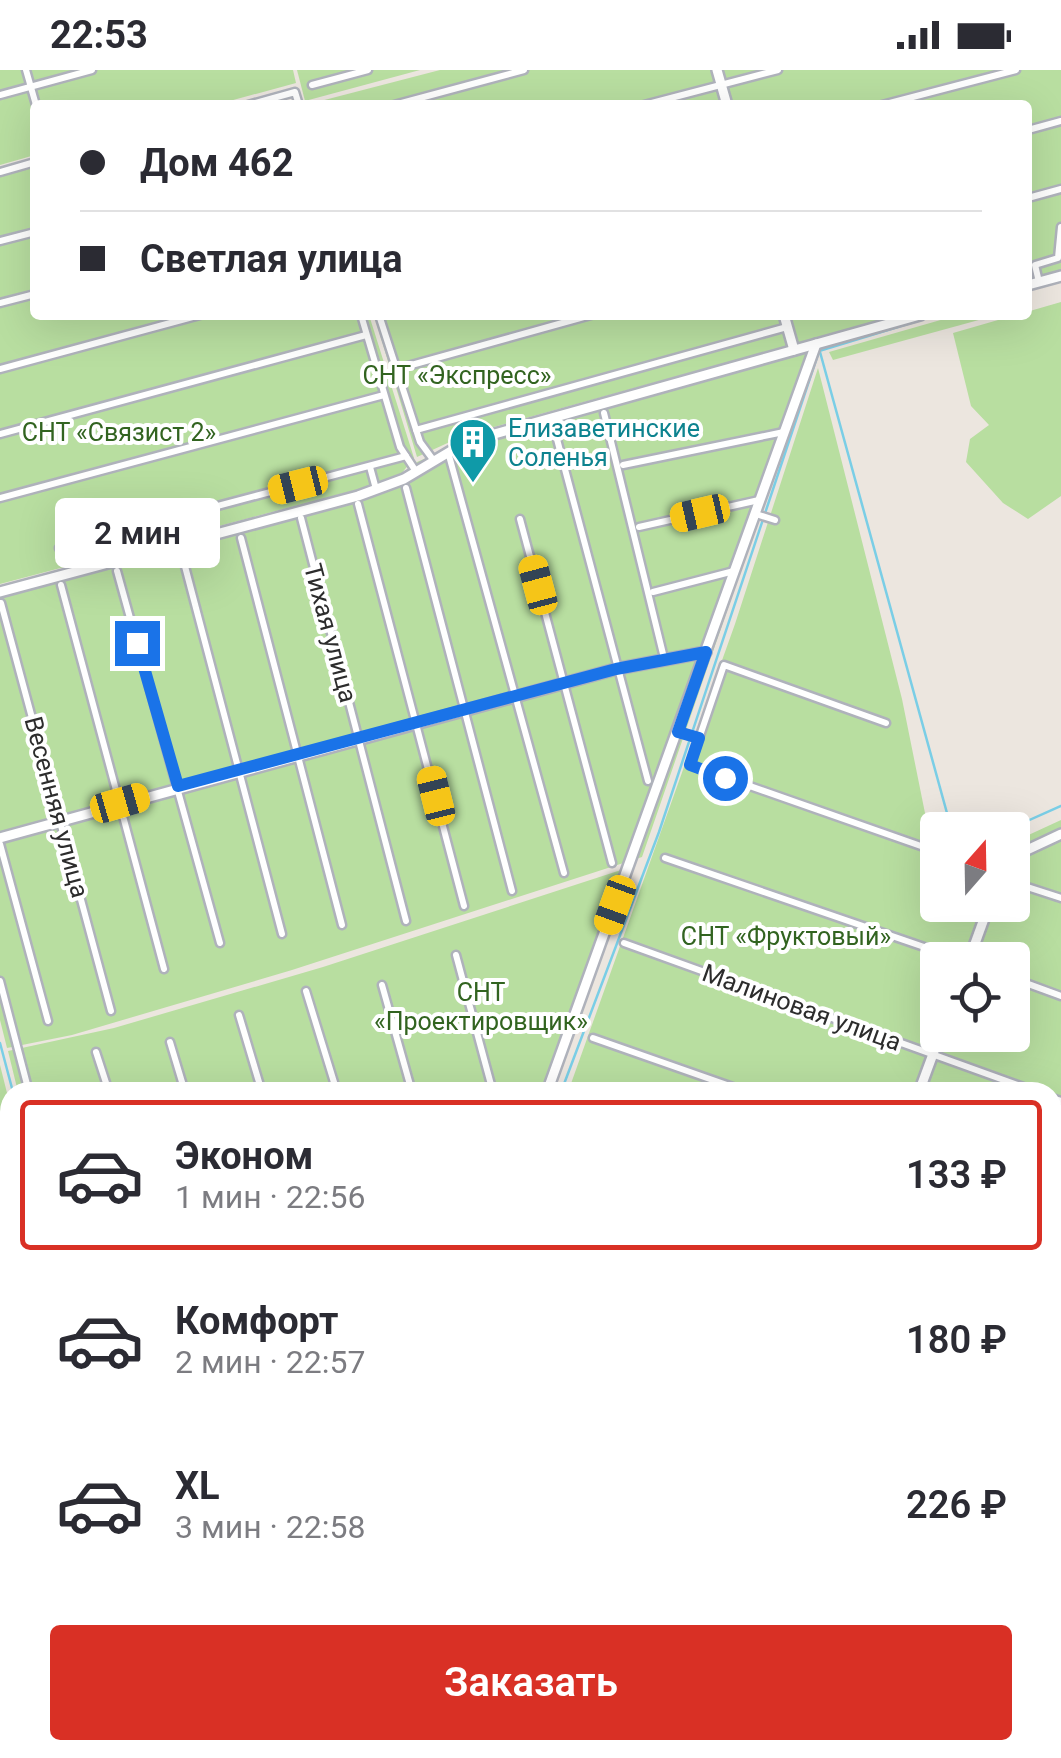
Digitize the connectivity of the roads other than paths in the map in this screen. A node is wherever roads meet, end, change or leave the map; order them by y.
1 (26, 70) edge
2 (92, 70) edge
3 (368, 70) edge
4 (524, 70) edge
5 (717, 70) edge
6 (778, 70) edge
7 (1016, 70) edge
8 (312, 85) dead end
9 (721, 85) junction
10 (31, 86) junction
11 (0, 94) edge
12 (35, 100) edge
13 (266, 100) edge
14 (297, 100) edge
15 (413, 100) edge
16 (663, 100) edge
17 (726, 100) edge
18 (901, 100) edge
19 (1061, 121) edge
20 (1032, 129) edge
21 (30, 163) edge
22 (0, 172) edge
23 (1061, 189) edge
24 (1032, 197) edge
25 (1061, 226) edge
26 (30, 233) edge
27 (0, 241) edge
28 (1061, 276) edge
29 (1039, 282) junction
30 (1032, 284) edge
31 (30, 295) edge
32 (0, 303) edge
33 (182, 320) edge
34 (362, 320) edge
35 (382, 320) edge
36 (572, 320) edge
37 (786, 320) edge
38 (902, 320) edge
39 (788, 327) junction
40 (366, 335) junction
41 (816, 344) junction
42 (794, 350) junction
43 (0, 370) edge
44 (397, 370) junction
45 (384, 395) junction
46 (604, 413) dead end
47 (554, 428) dead end
48 (416, 430) junction
49 (786, 431) junction
50 (0, 434) edge
51 (448, 451) junction
52 (406, 456) junction
53 (434, 462) junction
54 (624, 465) dead end
55 (370, 466) junction
56 (415, 470) junction
57 (406, 488) dead end
58 (376, 490) junction
59 (0, 498) edge
60 (761, 499) junction
61 (358, 504) dead end
62 (301, 518) dead end
63 (520, 520) dead end
64 (638, 527) dead end
65 (241, 538) dead end
66 (81, 541) junction
67 (60, 548) dead end
68 (182, 555) dead end
69 (88, 568) junction
70 (117, 571) dead end
71 (734, 571) junction
72 (61, 585) dead end
73 (0, 592) edge
74 (653, 592) dead end
75 (1, 603) edge
76 (706, 652) junction
77 (664, 658) junction
78 (616, 669) junction
79 (565, 684) junction
80 (516, 696) junction
81 (468, 710) junction
82 (417, 722) junction
83 (886, 723) dead end
84 (690, 736) junction
85 (358, 740) junction
86 (300, 755) junction
87 (240, 769) junction
88 (648, 781) dead end
89 (178, 786) junction
90 (120, 803) junction
91 (61, 820) junction
92 (1061, 834) edge
93 (0, 841) edge
94 (920, 846) edge
95 (1030, 849) edge
96 (665, 858) dead end
97 (612, 863) dead end
98 (564, 873) dead end
99 (1030, 888) edge
100 (512, 891) dead end
101 (1061, 898) edge
102 (464, 906) dead end
103 (406, 921) dead end
104 (342, 925) dead end
105 (282, 934) dead end
106 (624, 942) dead end
107 (220, 943) dead end
108 (920, 945) edge
109 (456, 955) dead end
110 (164, 969) dead end
111 (0, 982) edge
112 (382, 985) dead end
113 (1030, 985) edge
114 (306, 991) dead end
115 (1061, 996) edge
116 (111, 1011) dead end
117 (239, 1015) dead end
118 (48, 1021) dead end
119 (593, 1038) dead end
120 (170, 1042) dead end
121 (96, 1052) dead end
122 (933, 1052) edge
123 (932, 1055) junction
124 (26, 1082) edge
125 (106, 1082) edge
126 (183, 1082) edge
127 (259, 1082) edge
128 (334, 1082) edge
129 (409, 1082) edge
130 (489, 1082) edge
131 (551, 1082) edge
132 (718, 1082) edge
133 (923, 1082) edge
134 (1009, 1082) edge

1 - 10 street
2 - 10 street
3 - 8 street
4 - 15 street
5 - 9 street
6 - 9 street
7 - 18 street
9 - 16 street
9 - 17 street
10 - 11 street
10 - 12 street
13 - 14 street
19 - 20 street
21 - 22 street
23 - 24 street
25 - 29 street
26 - 27 street
28 - 29 street
29 - 30 street
31 - 32 street
33 - 43 street
34 - 40 street
35 - 44 street
36 - 44 street
37 - 39 street
38 - 41 street
39 - 42 street
39 - 48 street
40 - 45 street
40 - 50 street
41 - 42 street
41 - 49 street
42 - 51 street
44 - 48 street
45 - 52 street
45 - 59 street
46 - 77 street
47 - 78 street
48 - 53 street
49 - 54 street
49 - 60 street
51 - 53 street
51 - 80 street
52 - 55 street
52 - 56 street
53 - 56 street
55 - 58 street
55 - 66 street
56 - 58 street
57 - 81 street
58 - 69 street
60 - 64 street
60 - 71 street
61 - 82 street
62 - 85 street, Тихая улица
63 - 79 street
65 - 86 street
66 - 67 street
66 - 69 street
68 - 87 street
69 - 73 street
70 - 89 street
71 - 74 street
71 - 76 street
72 - 90 street
75 - 91 street, Весенняя улица
76 - 77 street
76 - 84 street
77 - 78 street
78 - 79 street
78 - 88 street
79 - 80 street
79 - 97 street
80 - 81 street
80 - 98 street
81 - 82 street
81 - 100 street
82 - 85 street
82 - 102 street
83 - 84 street
84 - 94 street
84 - 131 street
85 - 86 street
85 - 103 street, Тихая улица
86 - 87 street
86 - 104 street
87 - 89 street
87 - 105 street
89 - 90 street
89 - 107 street
90 - 91 street
90 - 110 street
91 - 93 street
91 - 116 street, Весенняя улица
92 - 95 street
93 - 118 street
96 - 108 street
99 - 101 street
106 - 123 street, Малиновая улица
109 - 130 street
111 - 124 street
112 - 129 street
113 - 115 street
114 - 128 street
117 - 127 street
119 - 132 street
120 - 126 street
121 - 125 street
122 - 123 street
123 - 133 street
123 - 134 street, Малиновая улица

